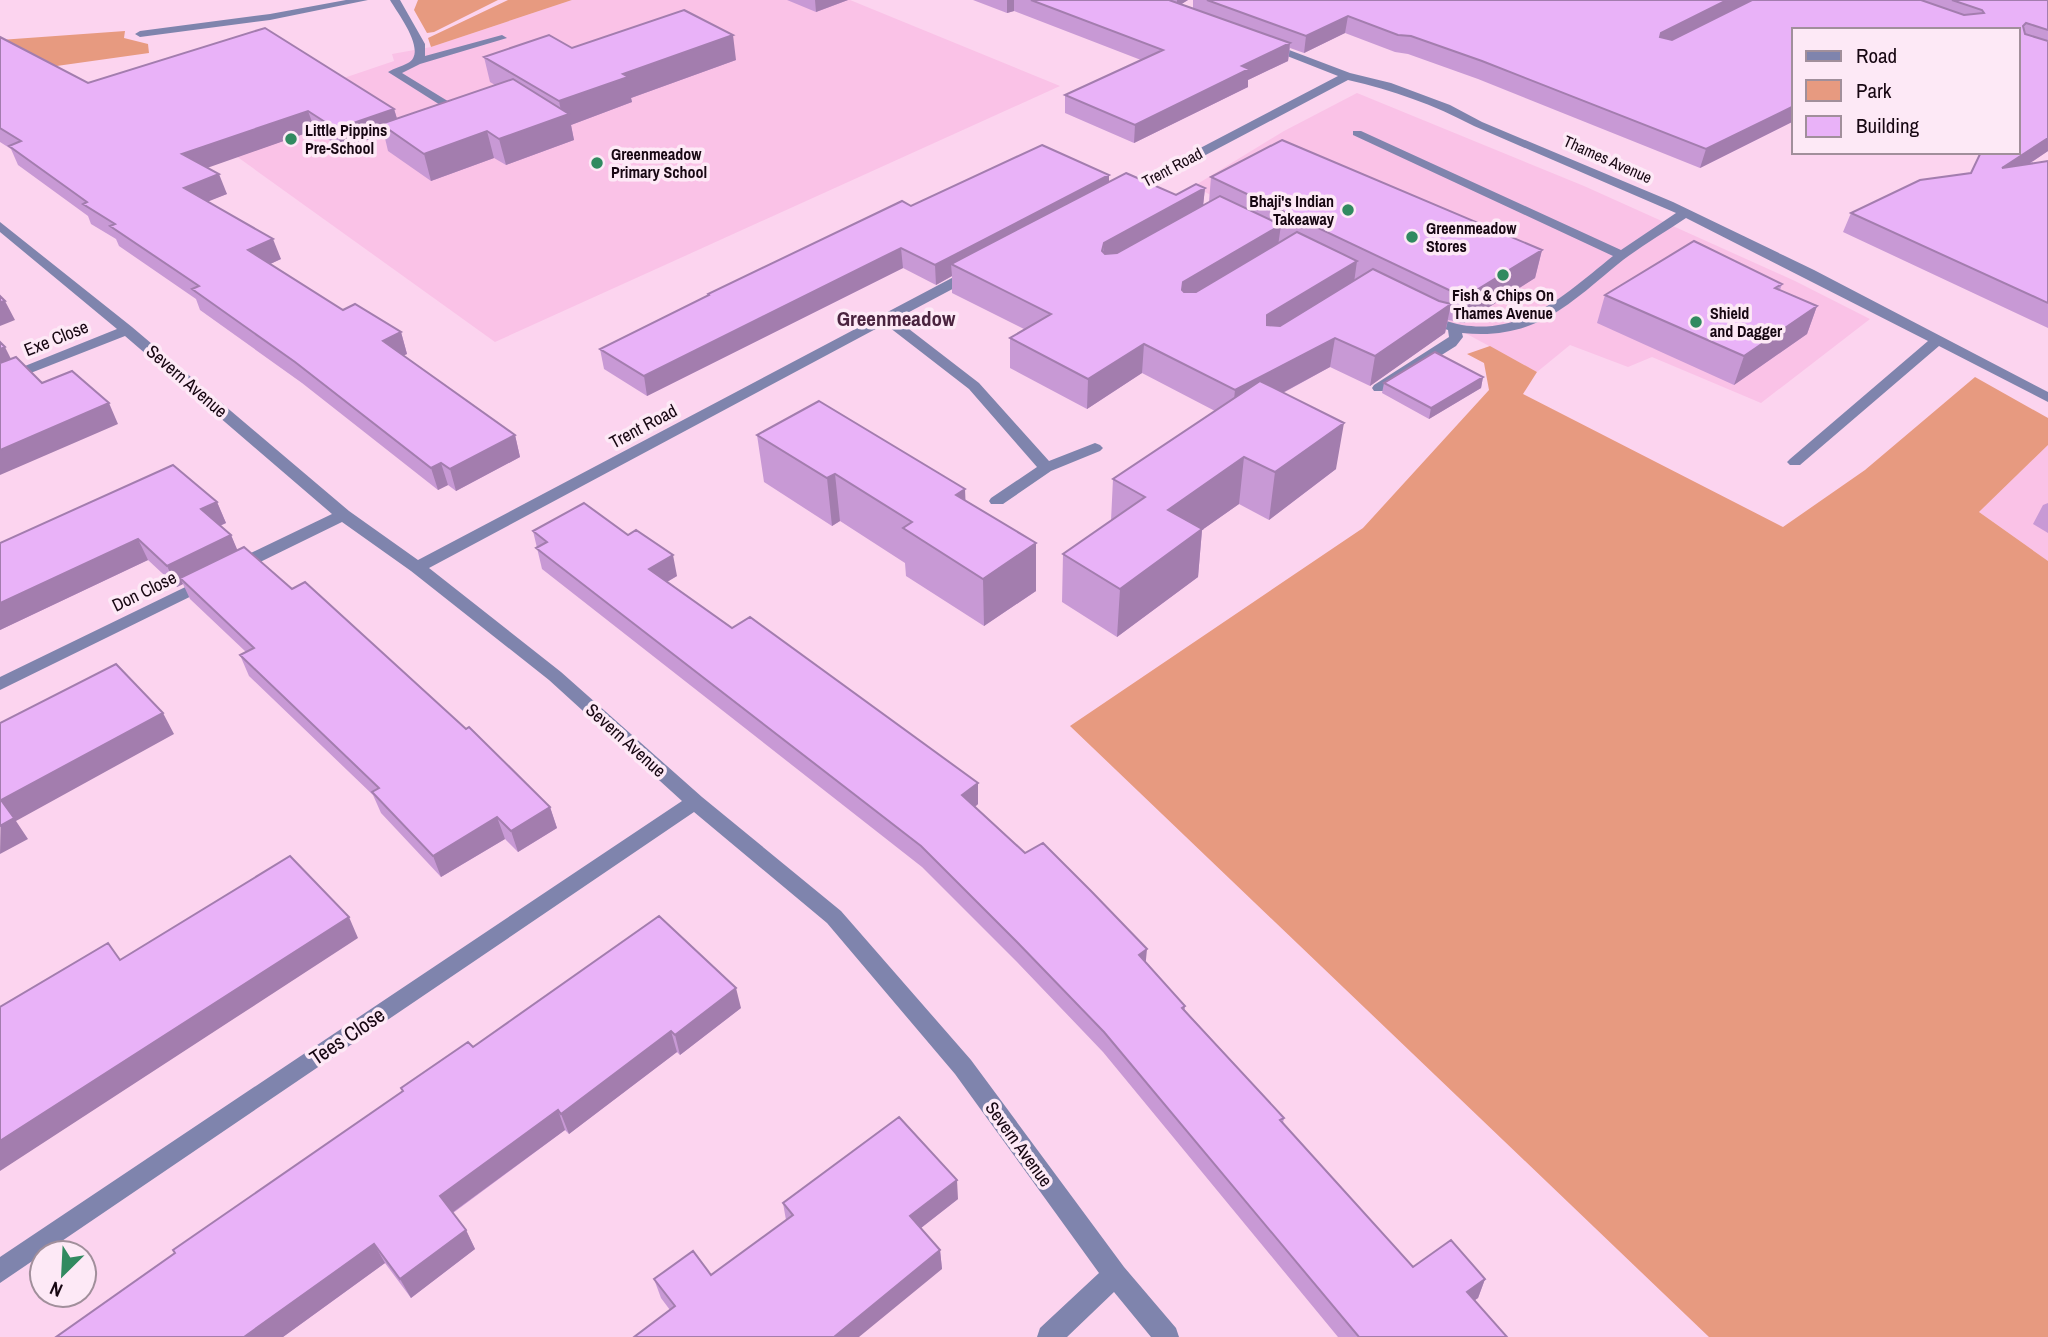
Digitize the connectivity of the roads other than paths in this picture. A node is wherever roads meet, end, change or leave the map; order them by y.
1 (363, 0) edge
2 (395, 0) edge
3 (140, 34) dead end
4 (502, 38) dead end
5 (1258, 41) edge
6 (419, 61) junction
7 (1347, 76) junction
8 (460, 113) edge
9 (1357, 133) dead end
10 (1109, 200) edge
11 (1685, 213) junction
12 (0, 226) edge
13 (1622, 255) junction
14 (989, 265) edge
15 (1415, 313) edge
16 (887, 319) junction
17 (127, 330) junction
18 (1455, 330) junction
19 (1938, 340) junction
20 (0, 381) edge
21 (1379, 388) edge
22 (2048, 398) edge
23 (1095, 448) dead end
24 (1795, 462) dead end
25 (1046, 468) junction
26 (997, 501) dead end
27 (343, 515) junction
28 (417, 567) junction
29 (0, 684) edge
30 (695, 802) junction
31 (0, 1271) edge
32 (1115, 1275) junction
33 (1049, 1337) edge
34 (1167, 1337) edge

1 - 3 street
2 - 6 street
4 - 6 street
5 - 7 street, Thames Avenue
6 - 8 street
7 - 10 street, Trent Road
7 - 11 street, Thames Avenue
9 - 13 street
11 - 13 street
11 - 19 street, Thames Avenue
12 - 17 street, Severn Avenue
13 - 18 street
14 - 16 street, Trent Road
15 - 18 street
16 - 25 street
16 - 28 street, Trent Road
17 - 20 street, Exe Close
17 - 27 street, Severn Avenue
18 - 21 street
19 - 22 street, Thames Avenue
19 - 24 street
23 - 25 street
25 - 26 street
27 - 28 street, Severn Avenue
27 - 29 street, Don Close
28 - 30 street, Severn Avenue
30 - 31 street, Tees Close
30 - 32 street, Severn Avenue
32 - 33 street
32 - 34 street, Severn Avenue

